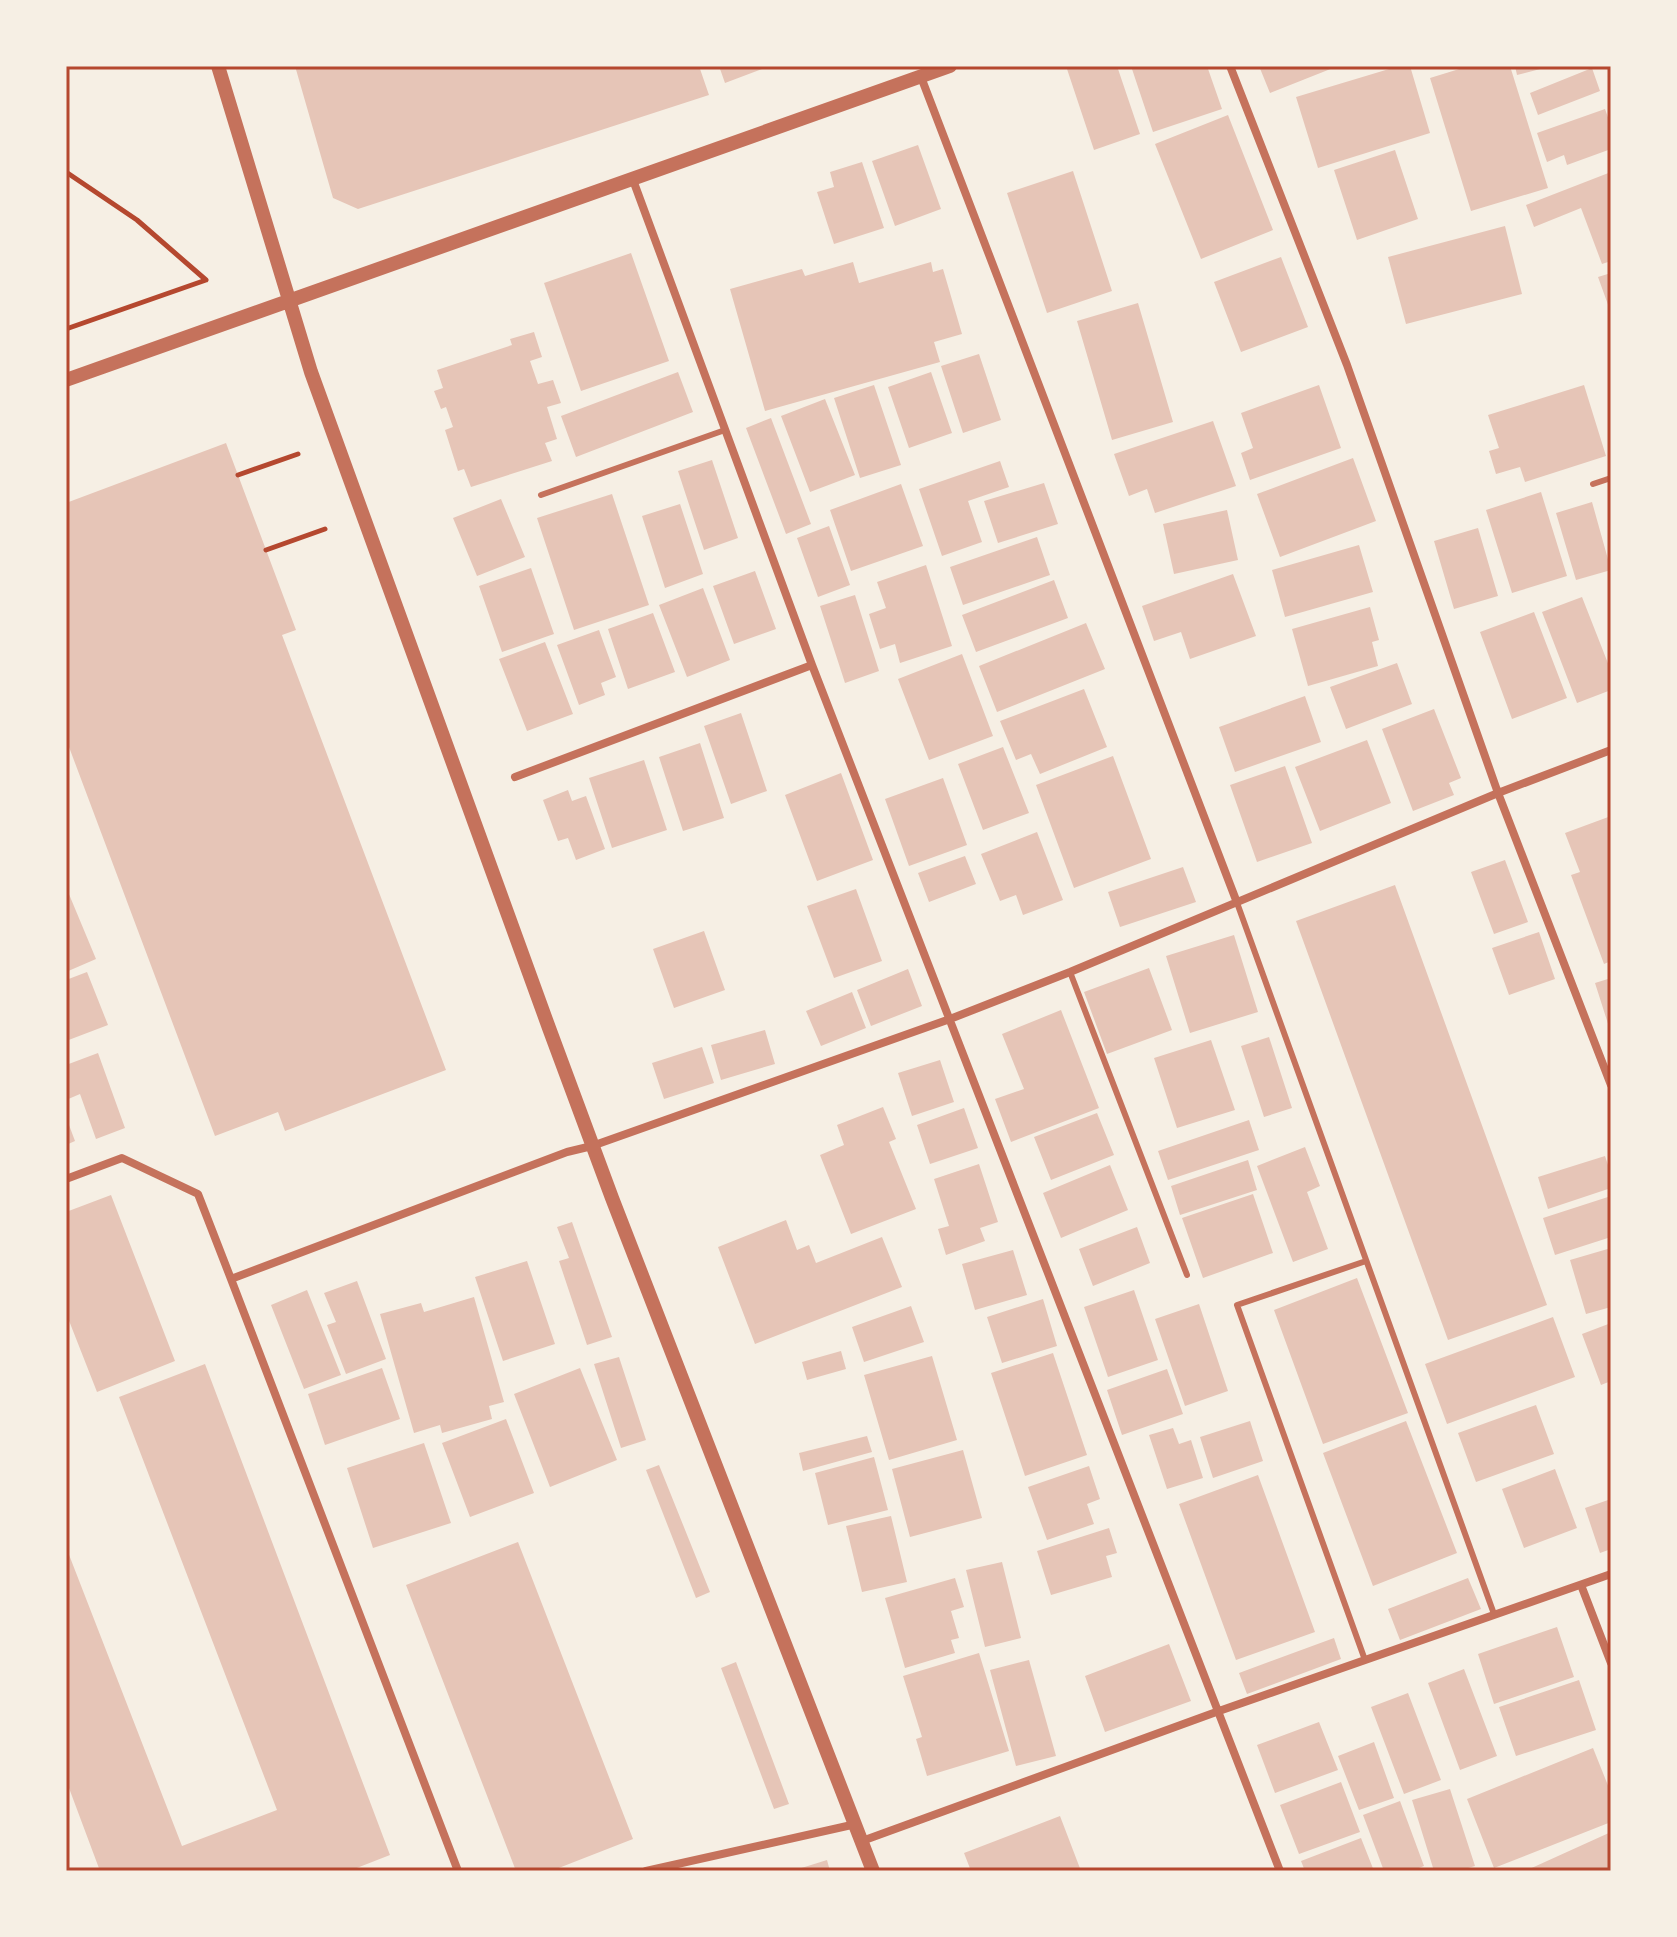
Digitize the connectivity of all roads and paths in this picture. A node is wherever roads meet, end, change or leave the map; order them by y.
1 (218, 66) edge
2 (950, 66) edge
3 (1230, 66) edge
4 (921, 77) junction
5 (66, 172) edge
6 (633, 180) junction
7 (292, 302) junction
8 (66, 329) edge
9 (66, 380) edge
10 (725, 430) junction
11 (298, 454) dead end
12 (238, 475) dead end
13 (1611, 478) edge
14 (1593, 484) dead end
15 (541, 495) dead end
16 (325, 529) dead end
17 (266, 550) dead end
18 (812, 665) junction
19 (1611, 750) edge
20 (515, 777) dead end
21 (1498, 793) junction
22 (1236, 900) junction
23 (1070, 972) junction
24 (950, 1019) junction
25 (1611, 1056) edge
26 (1601, 1059) junction
27 (1611, 1085) edge
28 (592, 1146) junction
29 (66, 1179) edge
30 (1366, 1261) junction
31 (1187, 1275) dead end
32 (231, 1279) junction
33 (1611, 1574) edge
34 (1581, 1585) junction
35 (1494, 1614) junction
36 (1365, 1660) junction
37 (1611, 1663) edge
38 (1219, 1711) junction
39 (856, 1824) junction
40 (862, 1841) junction
41 (458, 1871) edge
42 (646, 1871) edge
43 (873, 1871) edge
44 (1280, 1871) edge

1 - 7 street
2 - 4 street
3 - 21 street
4 - 6 street
4 - 22 street
5 - 8 path
6 - 7 street
6 - 10 street
7 - 9 street
7 - 28 street
10 - 15 lane
10 - 18 street
11 - 12 path
13 - 14 lane
16 - 17 path
18 - 20 street
18 - 24 street
19 - 21 street
21 - 22 street
21 - 26 street
22 - 23 street
22 - 30 lane
23 - 24 street
23 - 31 lane
24 - 28 street
24 - 38 street
25 - 26 lane
26 - 27 street
28 - 32 street
28 - 39 street
29 - 32 street
30 - 35 lane
30 - 36 lane
32 - 41 street
33 - 34 street
34 - 35 street
34 - 37 street
35 - 36 street
36 - 38 street
38 - 40 street
38 - 44 street
39 - 40 street
39 - 42 street
40 - 43 street

